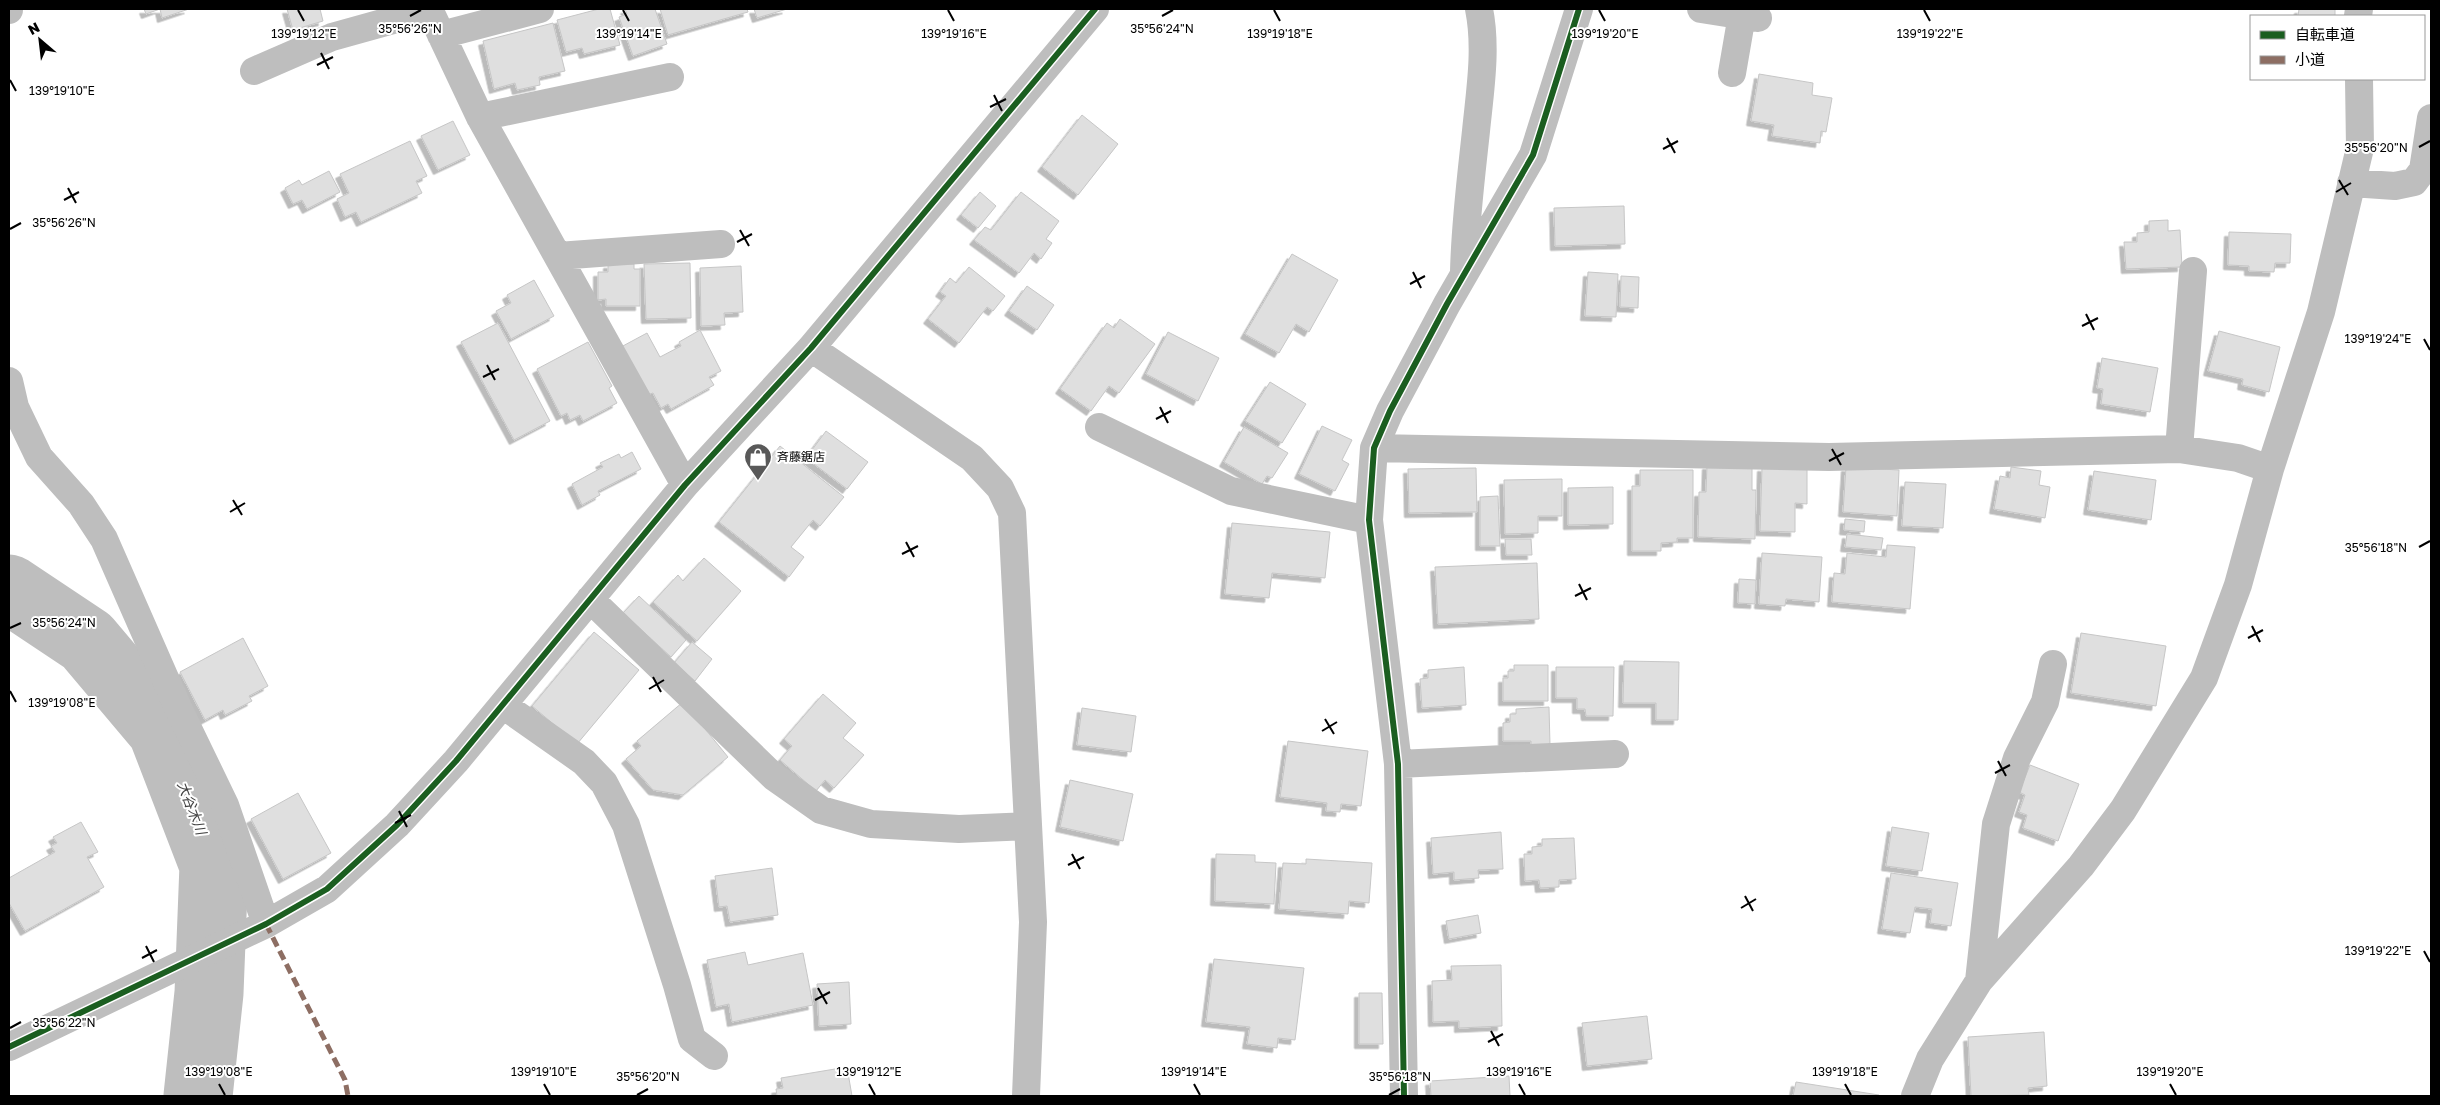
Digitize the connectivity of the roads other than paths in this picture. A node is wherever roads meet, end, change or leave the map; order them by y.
1 (429, 9) edge
2 (540, 9) edge
3 (1095, 9) edge
4 (1480, 9) edge
5 (1580, 9) edge
6 (1701, 9) edge
7 (441, 35) junction
8 (254, 71) dead end
9 (1732, 73) dead end
10 (670, 77) dead end
11 (2358, 80) edge
12 (480, 117) junction
13 (2431, 118) edge
14 (2351, 182) junction
15 (721, 244) dead end
16 (558, 256) junction
17 (2193, 271) dead end
18 (1464, 273) junction
19 (811, 348) junction
20 (9, 381) edge
21 (1099, 427) dead end
22 (1374, 448) junction
23 (2179, 449) junction
24 (2270, 469) junction
25 (685, 485) junction
26 (1369, 520) junction
27 (590, 599) junction
28 (2053, 664) dead end
29 (502, 705) junction
30 (1615, 754) dead end
31 (1398, 764) junction
32 (1028, 826) junction
33 (266, 924) junction
34 (1978, 981) junction
35 (9, 1047) edge
36 (714, 1056) dead end
37 (1026, 1096) edge
38 (1404, 1096) edge
39 (1915, 1096) edge

1 - 7 street
1 - 8 street
2 - 7 street
3 - 19 street
4 - 18 street
5 - 18 street
6 - 9 street
7 - 12 street
10 - 12 street
11 - 14 street
12 - 16 street
13 - 14 street
14 - 24 street
15 - 16 street
16 - 25 street
17 - 23 street
18 - 22 street
19 - 25 street
19 - 32 street
20 - 33 street
21 - 26 street
22 - 23 street
22 - 26 street
23 - 24 street
24 - 34 street
25 - 27 street
26 - 31 street
27 - 29 street
27 - 32 street
28 - 34 street
29 - 33 street
29 - 36 street
30 - 31 street
31 - 38 street
32 - 37 street
33 - 35 street
34 - 39 street

